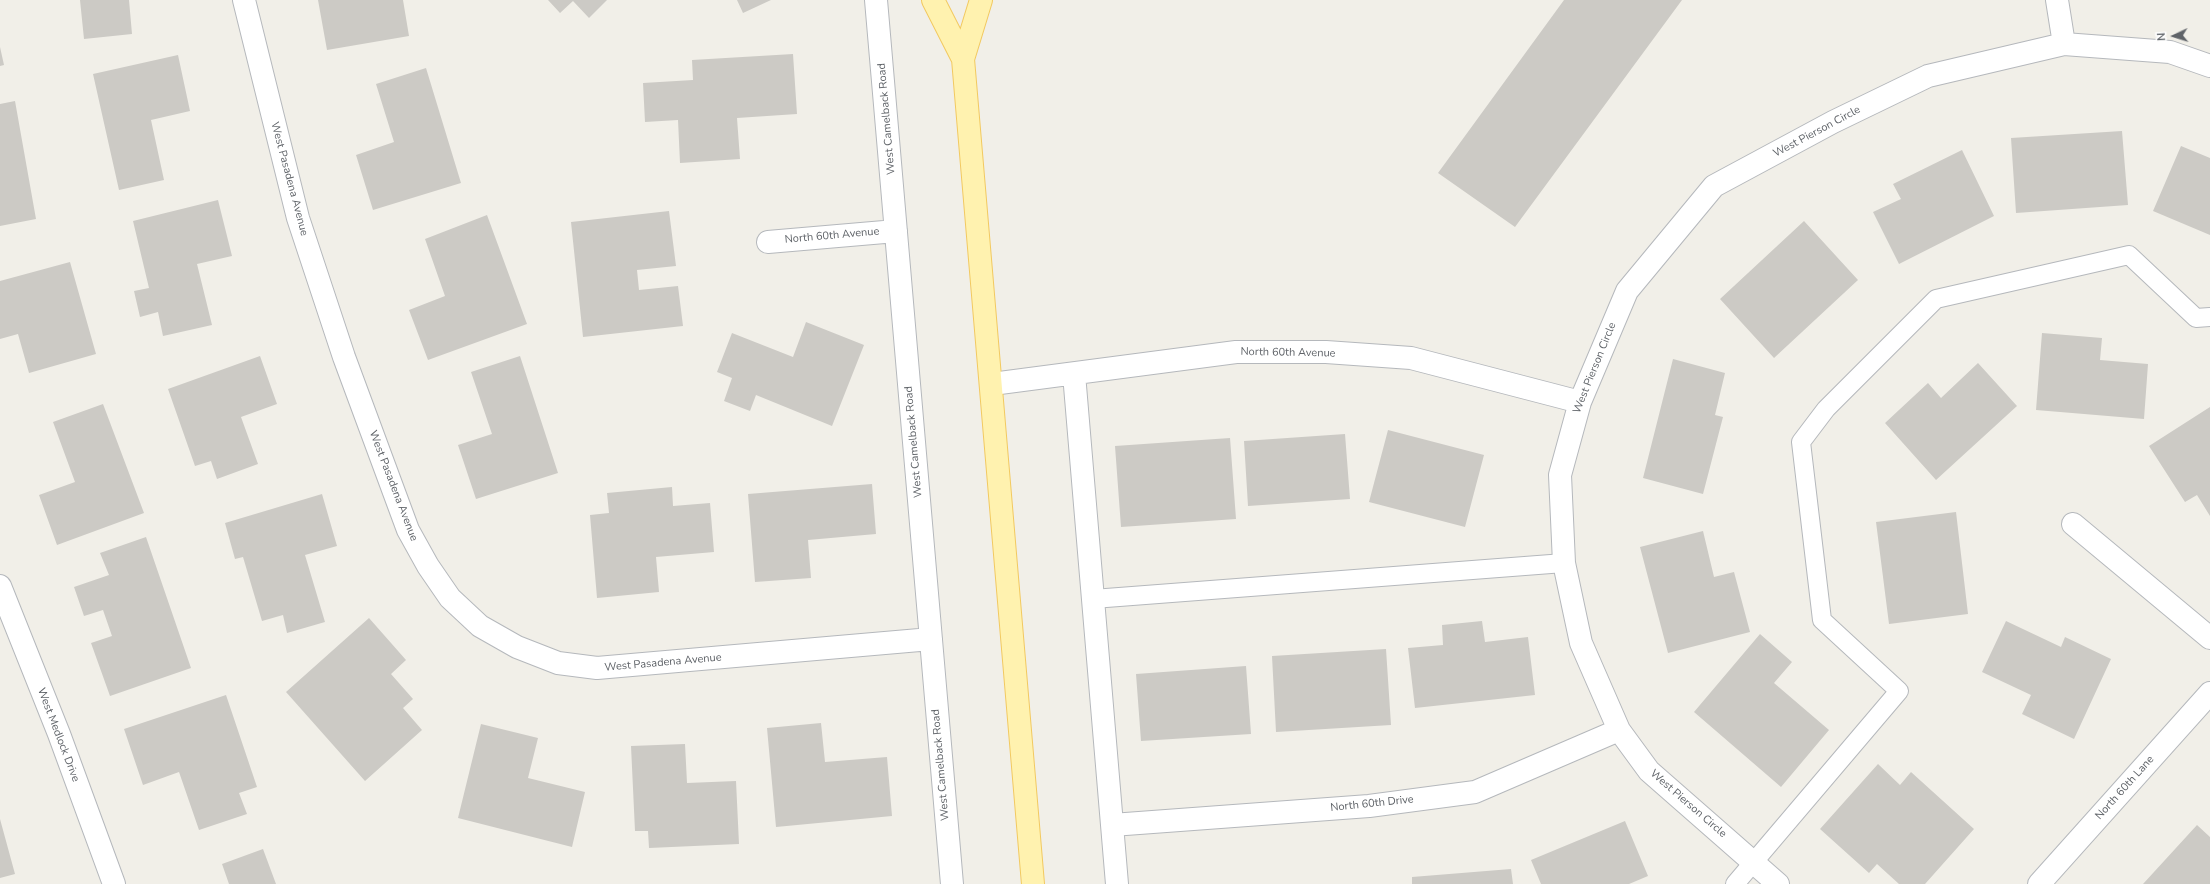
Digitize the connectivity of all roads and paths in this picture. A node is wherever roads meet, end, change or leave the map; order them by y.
1 (244, 0) edge
2 (876, 0) edge
3 (933, 0) edge
4 (981, 0) edge
5 (2058, 0) edge
6 (2064, 44) junction
7 (963, 59) junction
8 (2210, 66) edge
9 (896, 231) junction
10 (768, 242) dead end
11 (2210, 317) edge
12 (1074, 374) junction
13 (992, 384) junction
14 (1580, 402) junction
15 (2073, 524) dead end
16 (1564, 563) junction
17 (0, 586) edge
18 (1093, 599) junction
19 (2210, 638) edge
20 (931, 639) junction
21 (2210, 693) edge
22 (1619, 730) junction
23 (1112, 825) junction
24 (1754, 862) junction
25 (114, 884) edge
26 (952, 884) edge
27 (1033, 884) edge
28 (1117, 884) edge
29 (1734, 884) edge
30 (1778, 884) edge
31 (2039, 884) edge

1 - 20 street, West Pasadena Avenue
2 - 9 street, West Camelback Road
3 - 7 main road
4 - 7 main road
5 - 6 street
6 - 8 street, West Pierson Circle
6 - 14 street, West Pierson Circle
7 - 13 main road
9 - 10 street, North 60th Avenue
9 - 20 street, West Camelback Road
11 - 24 lane
12 - 13 street, North 60th Avenue
12 - 14 street, North 60th Avenue
12 - 18 street
13 - 27 main road
14 - 16 street, West Pierson Circle
15 - 19 street
16 - 18 lane
16 - 22 street, West Pierson Circle
17 - 25 street, West Medlock Drive
18 - 23 street
20 - 26 street, West Camelback Road
21 - 31 street, North 60th Lane
22 - 23 street, North 60th Drive
22 - 24 street, West Pierson Circle
23 - 28 street
24 - 29 lane
24 - 30 street, West Pierson Circle

